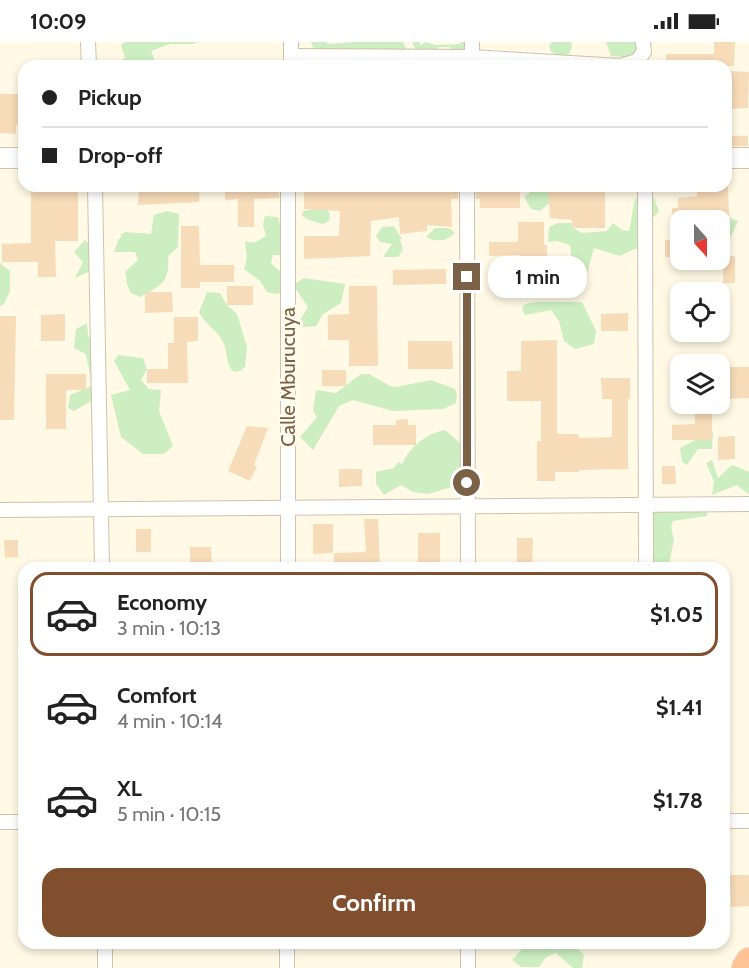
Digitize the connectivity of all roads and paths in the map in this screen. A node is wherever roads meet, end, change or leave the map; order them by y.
1 (88, 42) edge
2 (472, 42) edge
3 (643, 42) edge
4 (291, 55) edge
5 (472, 57) junction
6 (89, 60) edge
7 (522, 60) edge
8 (638, 60) edge
9 (0, 158) edge
10 (18, 158) edge
11 (732, 158) edge
12 (749, 159) edge
13 (95, 192) edge
14 (288, 192) edge
15 (467, 192) edge
16 (645, 192) edge
17 (646, 504) junction
18 (749, 504) edge
19 (467, 506) junction
20 (288, 507) junction
21 (102, 509) junction
22 (0, 510) edge
23 (102, 562) edge
24 (288, 562) edge
25 (468, 562) edge
26 (646, 562) edge
27 (730, 821) edge
28 (749, 821) edge
29 (0, 822) edge
30 (18, 822) edge
31 (105, 949) edge
32 (287, 949) edge
33 (468, 949) edge
34 (749, 961) edge
35 (105, 968) edge
36 (287, 968) edge
37 (468, 968) edge
38 (745, 968) edge

1 - 6 street
2 - 5 street
3 - 8 street
4 - 5 street
5 - 7 street
9 - 10 street
11 - 12 street
13 - 21 street
14 - 20 street, Calle Mburucuya
15 - 19 street
16 - 17 street
17 - 18 street
17 - 19 street
17 - 26 street
19 - 20 street
19 - 25 street
20 - 21 street
20 - 24 street, Calle Mburucuya
21 - 22 street
21 - 23 street
27 - 28 street
29 - 30 street
31 - 35 street
32 - 36 street
33 - 37 street
34 - 38 highway

